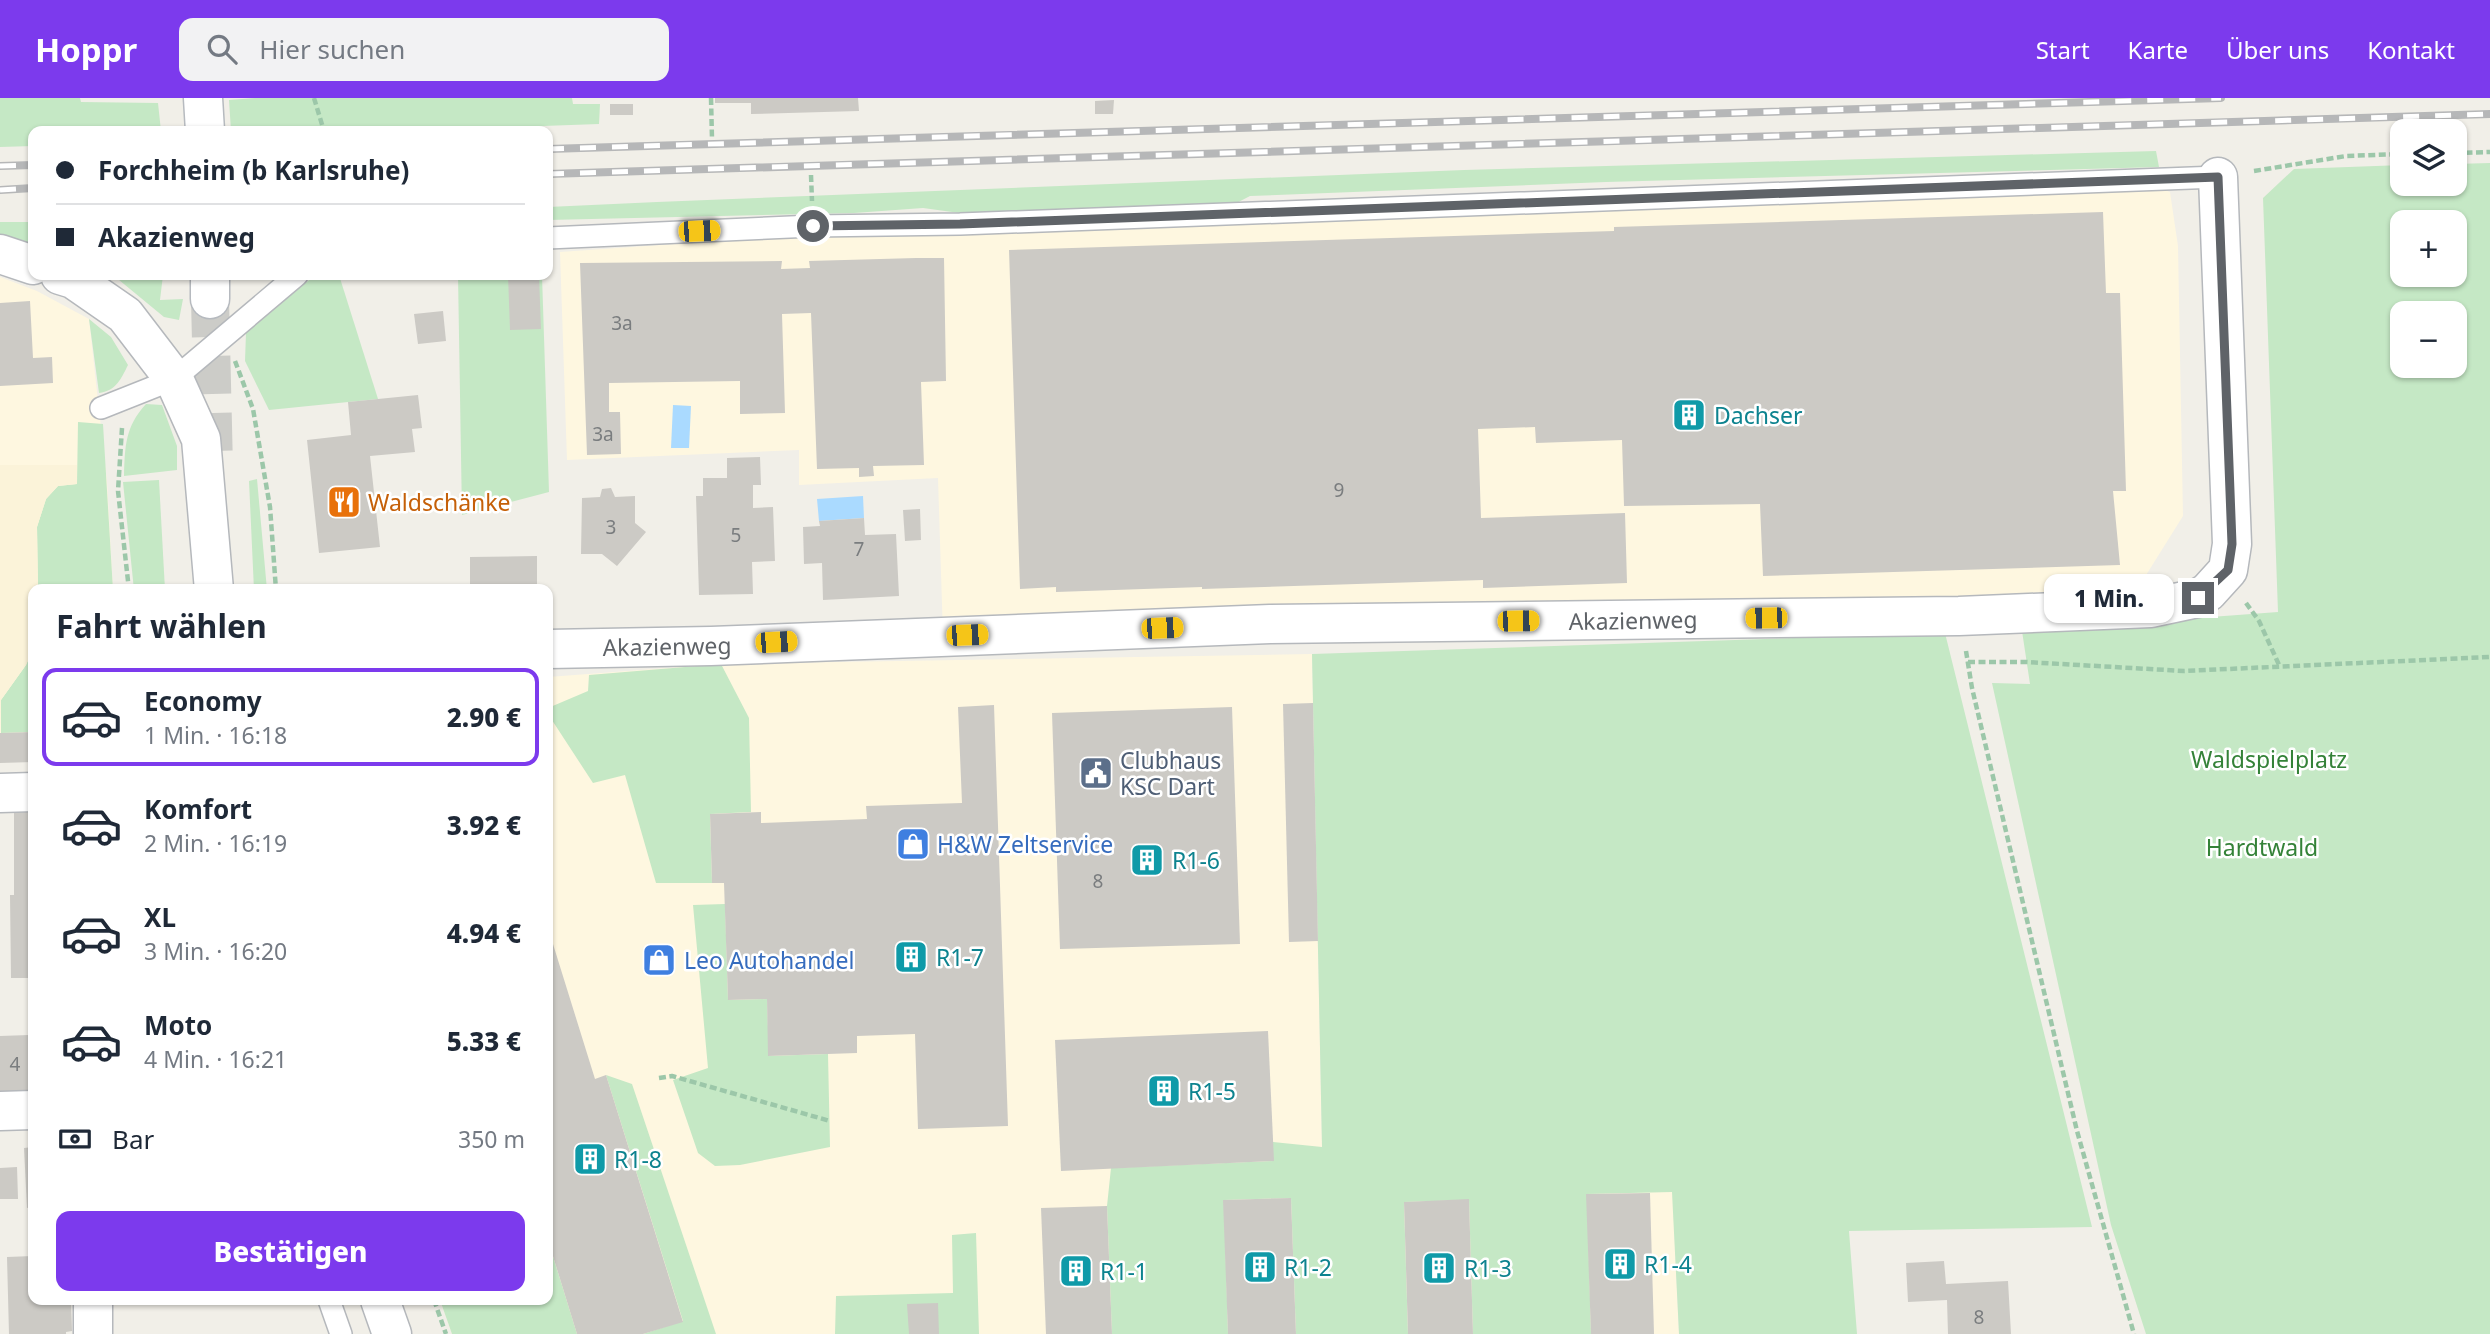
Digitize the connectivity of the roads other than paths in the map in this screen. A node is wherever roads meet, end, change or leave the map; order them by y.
1 (203, 98) edge
2 (205, 126) edge
3 (2218, 177) joint
4 (553, 238) edge
5 (0, 254) edge
6 (28, 263) edge
7 (74, 280) edge
8 (291, 280) edge
9 (174, 379) junction
10 (101, 408) dead end
11 (213, 584) edge
12 (553, 649) edge
13 (28, 792) edge
14 (0, 793) edge
15 (28, 1110) edge
16 (0, 1111) edge
17 (93, 1305) edge
18 (331, 1305) edge
19 (382, 1305) edge
20 (93, 1334) edge
21 (341, 1334) edge
22 (392, 1334) edge

1 - 2 street
3 - 4 lane
3 - 12 street, Akazienweg
5 - 6 street
7 - 9 street
8 - 9 lane
9 - 10 lane
9 - 11 street
13 - 14 street
15 - 16 street
17 - 20 street
18 - 21 lane
19 - 22 street

